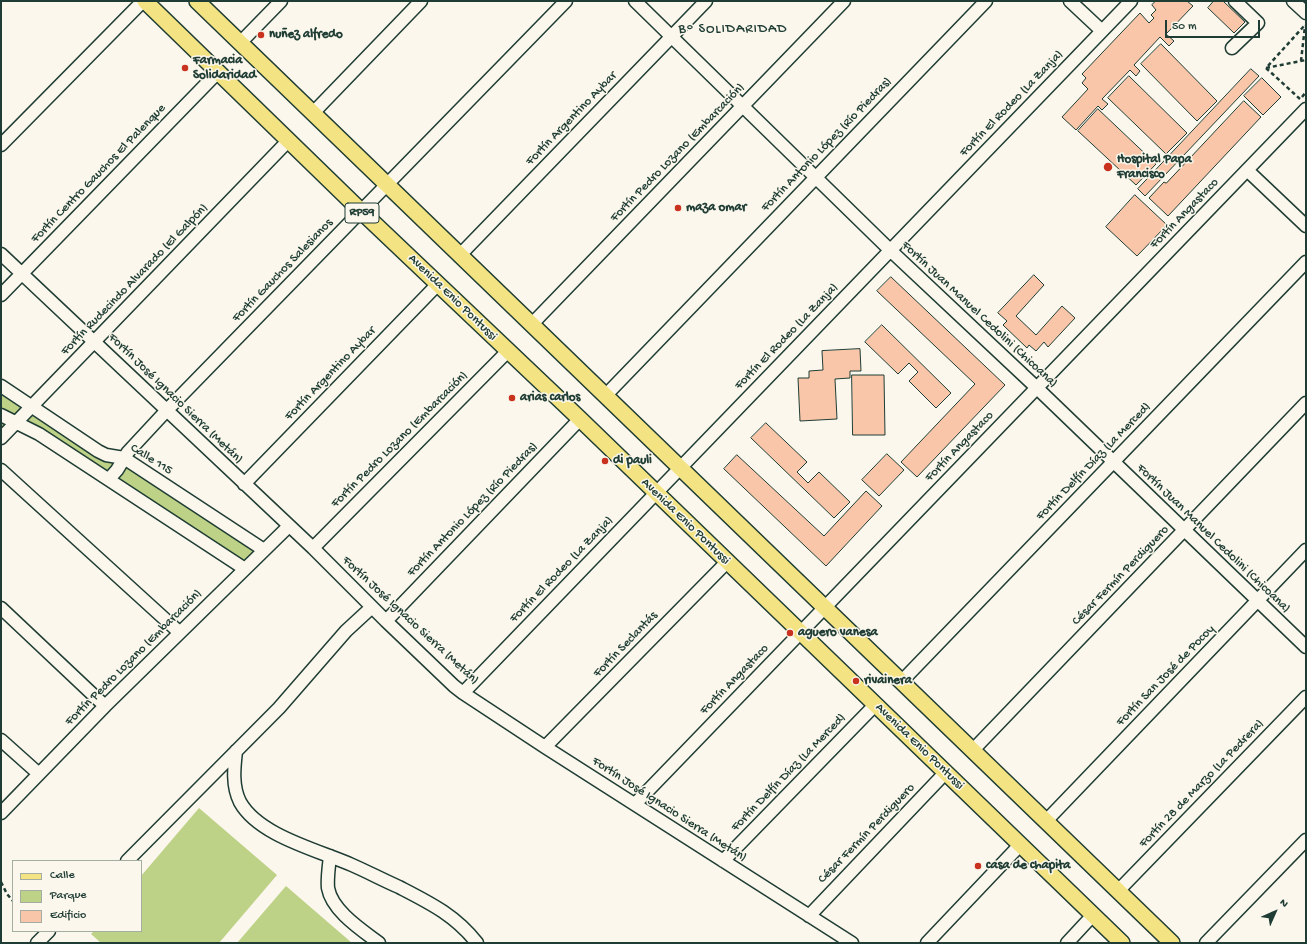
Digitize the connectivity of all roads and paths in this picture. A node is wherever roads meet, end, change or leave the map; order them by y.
1 (144, 1) edge
2 (197, 1) edge
3 (281, 1) edge
4 (421, 1) edge
5 (566, 1) edge
6 (635, 1) edge
7 (706, 1) edge
8 (844, 1) edge
9 (986, 1) edge
10 (1070, 1) edge
11 (1131, 1) edge
12 (1235, 1) edge
13 (1293, 1) edge
14 (1304, 20) edge
15 (1102, 31) junction
16 (672, 36) junction
17 (240, 43) junction
18 (1232, 48) dead end
19 (1306, 60) edge
20 (1301, 61) junction
21 (1266, 68) junction
22 (218, 72) junction
23 (1306, 92) edge
24 (1303, 103) edge
25 (743, 106) junction
26 (313, 113) junction
27 (288, 141) junction
28 (1, 145) edge
29 (1247, 170) junction
30 (816, 177) junction
31 (387, 185) junction
32 (361, 211) junction
33 (1306, 226) edge
34 (890, 250) junction
35 (1, 254) edge
36 (459, 256) junction
37 (1306, 262) edge
38 (22, 274) junction
39 (438, 284) junction
40 (1, 295) edge
41 (532, 324) junction
42 (94, 342) junction
43 (508, 351) junction
44 (1, 386) edge
45 (1037, 388) junction
46 (606, 395) junction
47 (1306, 403) edge
48 (32, 406) junction
49 (167, 410) junction
50 (1, 415) edge
51 (580, 419) junction
52 (15, 422) junction
53 (1, 438) edge
54 (124, 458) junction
55 (1113, 462) junction
56 (680, 467) junction
57 (1, 470) edge
58 (109, 479) junction
59 (244, 484) junction
60 (656, 493) junction
61 (289, 526) junction
62 (1184, 531) junction
63 (313, 548) junction
64 (264, 550) junction
65 (1306, 550) edge
66 (727, 562) junction
67 (245, 569) junction
68 (1258, 600) junction
69 (372, 607) junction
70 (825, 607) junction
71 (1, 608) edge
72 (386, 621) junction
73 (180, 632) junction
74 (800, 633) junction
75 (1306, 647) edge
76 (902, 681) junction
77 (463, 693) junction
78 (1306, 697) edge
79 (875, 705) junction
80 (105, 706) junction
81 (1, 740) edge
82 (545, 747) junction
83 (973, 750) junction
84 (236, 751) junction
85 (946, 772) junction
86 (39, 774) junction
87 (635, 804) junction
88 (1, 813) edge
89 (1046, 821) junction
90 (1306, 840) edge
91 (1020, 844) junction
92 (330, 856) junction
93 (128, 860) edge
94 (723, 861) junction
95 (1, 882) edge
96 (1118, 891) junction
97 (12, 900) edge
98 (1093, 915) junction
99 (809, 916) junction
100 (48, 932) edge
101 (37, 943) edge
102 (379, 943) edge
103 (477, 943) edge
104 (852, 943) edge
105 (927, 943) edge
106 (1067, 943) edge
107 (1122, 943) edge
108 (1172, 943) edge
109 (1206, 943) edge

1 - 22 main road, Avenida Enio Pontussi / RP59
1 - 28 street
2 - 17 main road, RP59
3 - 17 street
4 - 26 street
5 - 31 street, Fortín Gauchos Salesianos
6 - 16 street, Fortín Juan Manuel Cedolini (Chicoana)
7 - 16 street, Fortín Argentino Aybar
8 - 25 street, Fortín Pedro Lozano (Embarcación)
9 - 30 street, Fortín Antonio López (Río Piedras)
10 - 15 street
11 - 15 street, Fortín El Rodeo (La Zanja)
12 - 18 street
13 - 14 street
14 - 20 path
14 - 21 path
15 - 34 street, Fortín El Rodeo (La Zanja)
16 - 25 street, Fortín Juan Manuel Cedolini (Chicoana)
16 - 36 street, Fortín Argentino Aybar
17 - 26 main road, RP59
19 - 20 path
20 - 21 path
21 - 24 path
22 - 27 main road, Avenida Enio Pontussi / RP59
22 - 38 street, Fortín Centro Gauchos El Palenque
23 - 24 path
24 - 29 street, Fortín Angastaco
25 - 30 street, Fortín Juan Manuel Cedolini (Chicoana)
25 - 41 street, Fortín Pedro Lozano (Embarcación)
26 - 31 main road, RP59
27 - 32 main road, Avenida Enio Pontussi / RP59
27 - 42 street, Fortín Rudecindo Alvarado (El Galpón)
29 - 33 street
29 - 45 street, Fortín Angastaco
30 - 34 street, Fortín Juan Manuel Cedolini (Chicoana)
30 - 46 street, Fortín Antonio López (Río Piedras)
31 - 32 street, Fortín Gauchos Salesianos
31 - 36 main road, RP59
32 - 39 main road, Avenida Enio Pontussi / RP59
32 - 49 street, Fortín Gauchos Salesianos
34 - 45 street, Fortín Juan Manuel Cedolini (Chicoana)
34 - 56 street, Fortín El Rodeo (La Zanja)
35 - 38 street, Fortín José Ignacio Sierra (Metán)
36 - 41 main road, RP59
37 - 55 street, Fortín Delfín Díaz (La Merced)
38 - 40 street, Fortín Centro Gauchos El Palenque
38 - 42 street, Fortín José Ignacio Sierra (Metán)
39 - 43 main road, Avenida Enio Pontussi / RP59
39 - 59 street, Fortín Argentino Aybar
41 - 46 main road, RP59
42 - 48 street, Fortín Rudecindo Alvarado (El Galpón)
42 - 49 street, Fortín José Ignacio Sierra (Metán)
43 - 51 main road, Avenida Enio Pontussi / RP59
43 - 63 street, Fortín Pedro Lozano (Embarcación)
44 - 48 street, Calle 115
45 - 55 street, Fortín Juan Manuel Cedolini (Chicoana)
45 - 70 street, Fortín Angastaco
46 - 56 main road, RP59
47 - 62 street, César Fermín Perdiguero
48 - 52 street, Fortín Rudecindo Alvarado (El Galpón)
48 - 54 street, Calle 115
49 - 54 street, Fortín Gauchos Salesianos
49 - 59 street, Fortín José Ignacio Sierra (Metán)
50 - 52 street
51 - 60 main road, Avenida Enio Pontussi / RP59
51 - 72 street, Fortín Antonio López (Río Piedras)
52 - 53 street, Fortín Rudecindo Alvarado (El Galpón)
52 - 58 street
54 - 58 street, Fortín Gauchos Salesianos
54 - 64 street, Calle 115
55 - 62 street, Fortín Juan Manuel Cedolini (Chicoana)
55 - 76 street, Fortín Delfín Díaz (La Merced)
56 - 60 street, Fortín El Rodeo (La Zanja)
56 - 70 main road, RP59
57 - 73 street
58 - 67 street
59 - 61 street, Fortín José Ignacio Sierra (Metán)
60 - 66 main road, Avenida Enio Pontussi / RP59
60 - 77 street, Fortín El Rodeo (La Zanja)
61 - 63 street, Fortín José Ignacio Sierra (Metán)
61 - 64 street, Fortín Pedro Lozano (Embarcación)
62 - 68 street, Fortín Juan Manuel Cedolini (Chicoana)
62 - 83 street, César Fermín Perdiguero
63 - 69 street, Fortín José Ignacio Sierra (Metán)
64 - 67 street, Fortín Pedro Lozano (Embarcación)
65 - 68 street, Fortín San José de Pocoy
66 - 74 main road, Avenida Enio Pontussi / RP59
66 - 82 street, Fortín Seclantás
67 - 73 street, Fortín Pedro Lozano (Embarcación)
68 - 75 street, Fortín Juan Manuel Cedolini (Chicoana)
68 - 89 street, Fortín San José de Pocoy
69 - 72 street, Fortín José Ignacio Sierra (Metán)
69 - 84 street
70 - 74 street, Fortín Angastaco
70 - 76 main road, RP59
71 - 80 street
72 - 77 street, Fortín José Ignacio Sierra (Metán)
73 - 80 street, Fortín Pedro Lozano (Embarcación)
74 - 79 main road, Avenida Enio Pontussi / RP59
74 - 87 street, Fortín Angastaco
76 - 83 main road, RP59
77 - 82 street, Fortín José Ignacio Sierra (Metán)
78 - 96 street, Fortín 28 de Marzo (La Pedrera)
79 - 85 main road, Avenida Enio Pontussi / RP59
79 - 94 street, Fortín Delfín Díaz (La Merced)
80 - 86 street, Fortín Pedro Lozano (Embarcación)
81 - 86 street
82 - 87 street, Fortín José Ignacio Sierra (Metán)
83 - 89 main road, RP59
84 - 92 street
84 - 93 street
85 - 91 main road, Avenida Enio Pontussi / RP59
85 - 99 street, César Fermín Perdiguero
86 - 88 street, Fortín Pedro Lozano (Embarcación)
87 - 94 street, Fortín José Ignacio Sierra (Metán)
89 - 96 main road, RP59
90 - 109 street
91 - 98 main road, Avenida Enio Pontussi / RP59
91 - 105 street
92 - 102 street
92 - 103 street
94 - 99 street, Fortín José Ignacio Sierra (Metán)
95 - 97 path
96 - 108 main road, RP59
98 - 106 street
98 - 107 main road, Avenida Enio Pontussi / RP59
99 - 104 street, Fortín José Ignacio Sierra (Metán)
100 - 101 street

